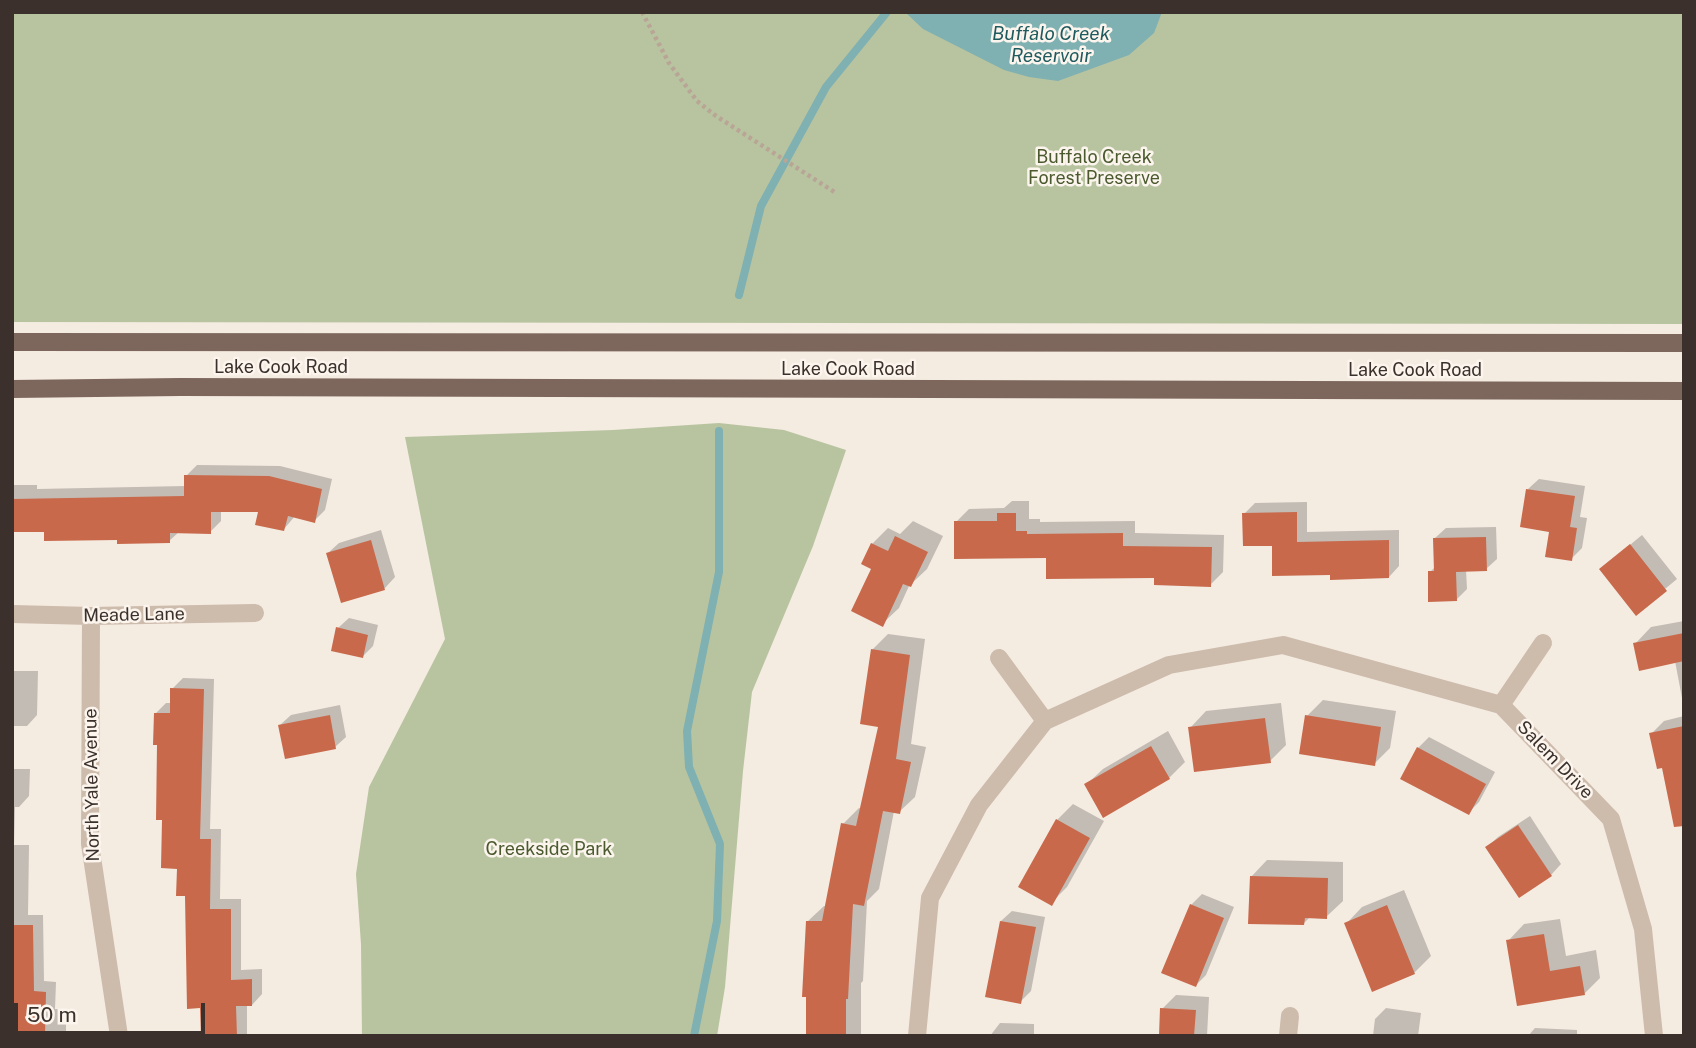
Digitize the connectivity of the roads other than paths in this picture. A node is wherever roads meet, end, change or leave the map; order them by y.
1 (12, 342) edge
2 (1684, 343) edge
3 (12, 389) edge
4 (1684, 391) edge
5 (255, 613) dead end
6 (12, 614) edge
7 (91, 616) junction
8 (1543, 643) dead end
9 (999, 658) dead end
10 (1501, 705) junction
11 (1045, 720) junction
12 (1290, 1016) dead end
13 (119, 1036) edge
14 (917, 1036) edge
15 (1288, 1036) edge
16 (1654, 1036) edge

1 - 2 main road, Lake Cook Road
3 - 4 main road, Lake Cook Road
5 - 7 street, Meade Lane
6 - 7 street, Meade Lane
7 - 13 street, North Yale Avenue
8 - 10 street
9 - 11 street
10 - 11 street
10 - 16 street, Salem Drive
11 - 14 street
12 - 15 street

